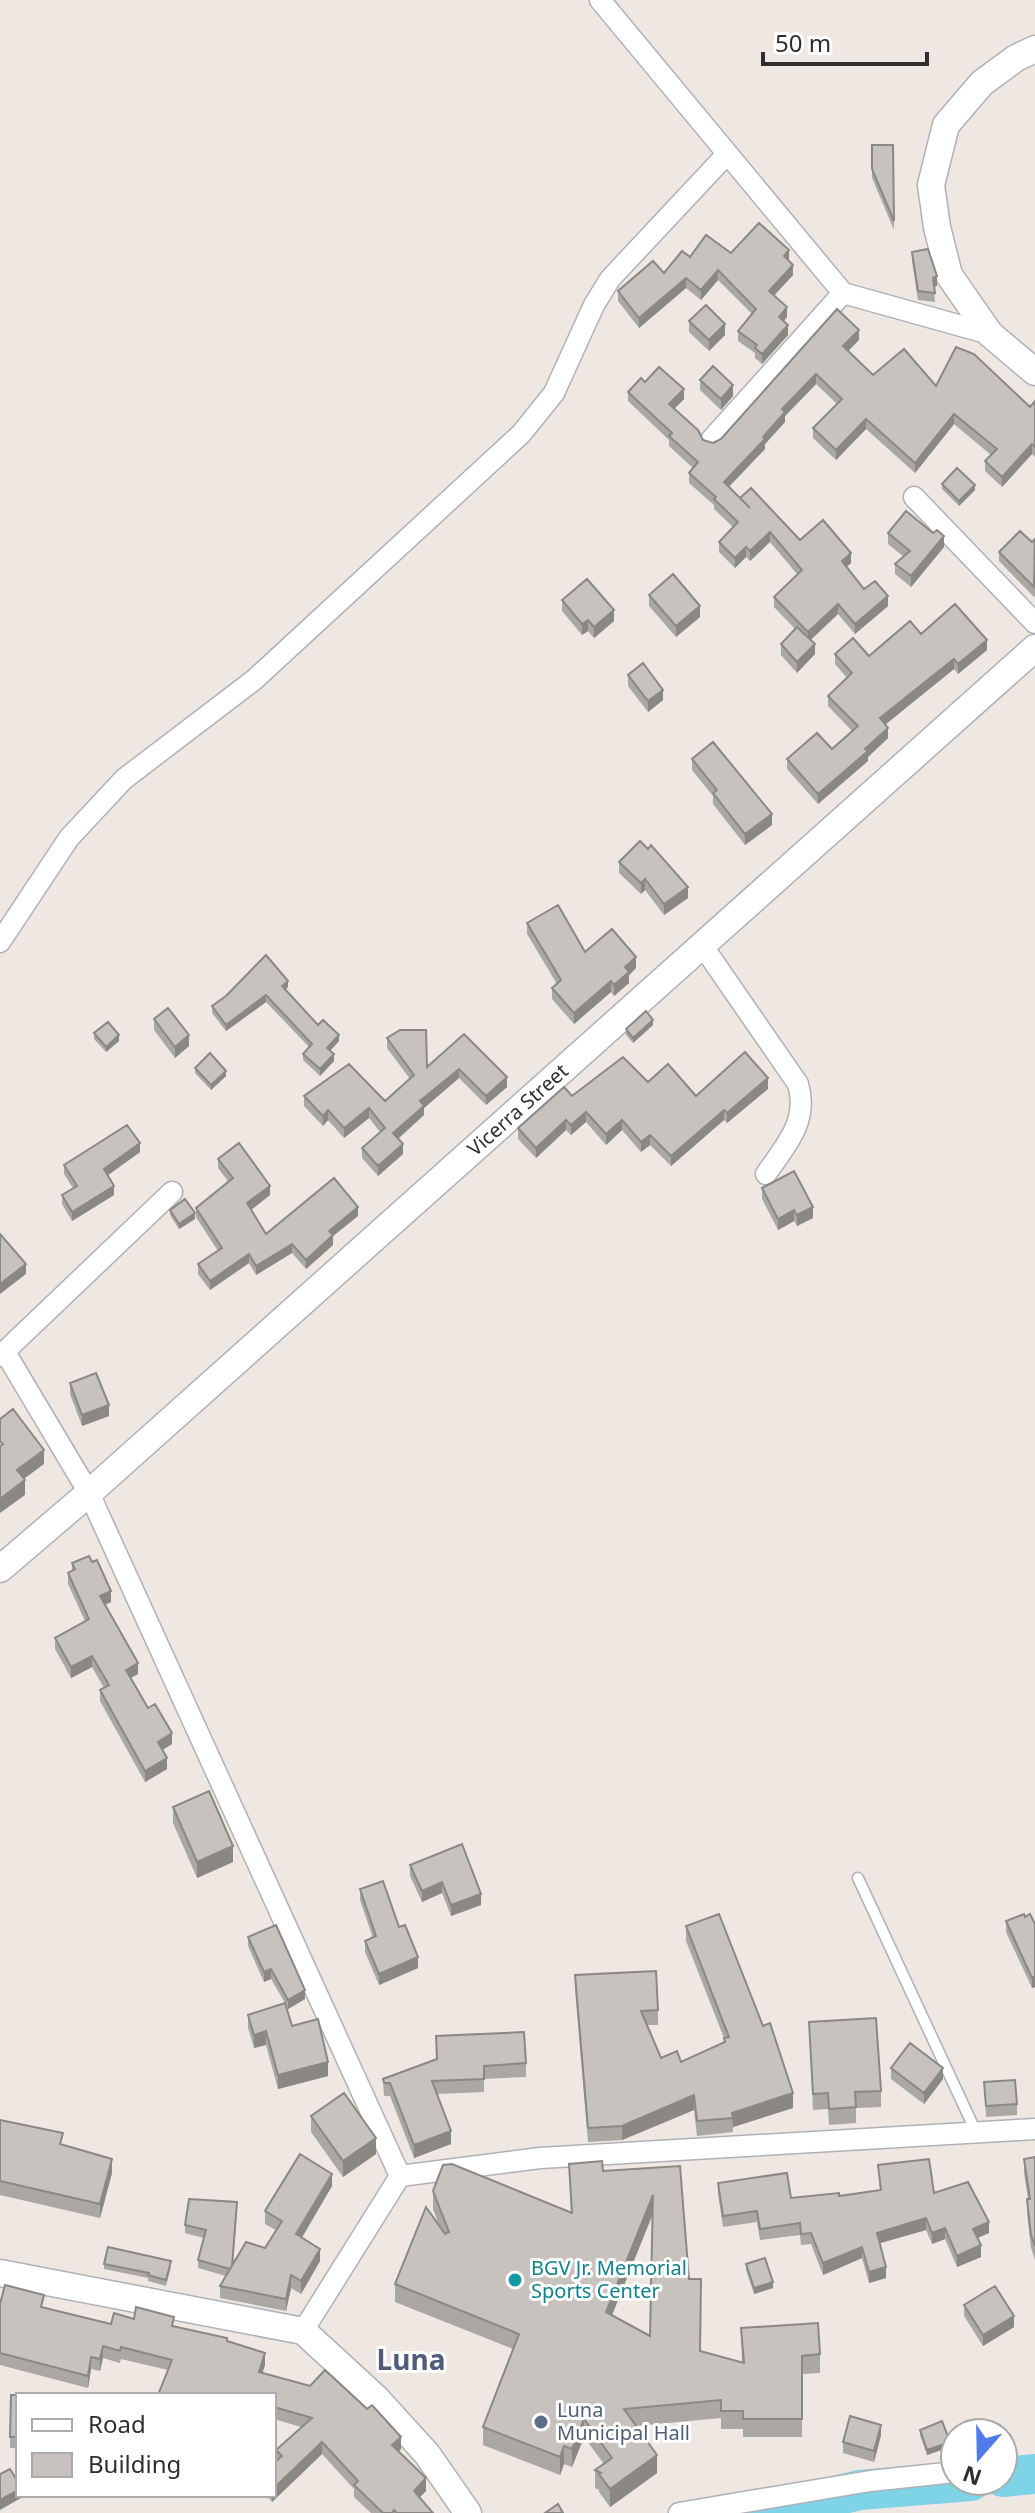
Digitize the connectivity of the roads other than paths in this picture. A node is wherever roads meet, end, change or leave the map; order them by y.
1 (600, 0) edge
2 (1035, 49) edge
3 (727, 154) junction
4 (843, 293) junction
5 (990, 334) junction
6 (1035, 372) edge
7 (711, 440) edge
8 (914, 497) dead end
9 (1035, 623) edge
10 (1035, 648) edge
11 (0, 942) edge
12 (702, 945) junction
13 (766, 1174) dead end
14 (172, 1192) dead end
15 (3, 1354) edge
16 (89, 1493) junction
17 (0, 1569) edge
18 (858, 1878) dead end
19 (1035, 2129) edge
20 (976, 2132) junction
21 (400, 2176) junction
22 (0, 2273) edge
23 (303, 2331) junction
24 (939, 2474) edge
25 (468, 2513) edge
26 (679, 2513) edge

1 - 3 street
2 - 5 main road
3 - 4 street
3 - 11 street
4 - 5 street
4 - 7 street
5 - 6 main road
8 - 9 street
10 - 12 main road, Vicerra Street
12 - 13 street
12 - 16 main road, Vicerra Street
14 - 15 street
15 - 16 street
16 - 17 main road, Vicerra Street
16 - 21 street
18 - 20 lane
19 - 20 street
20 - 21 street
21 - 23 street
22 - 23 main road
23 - 25 main road
24 - 26 street

